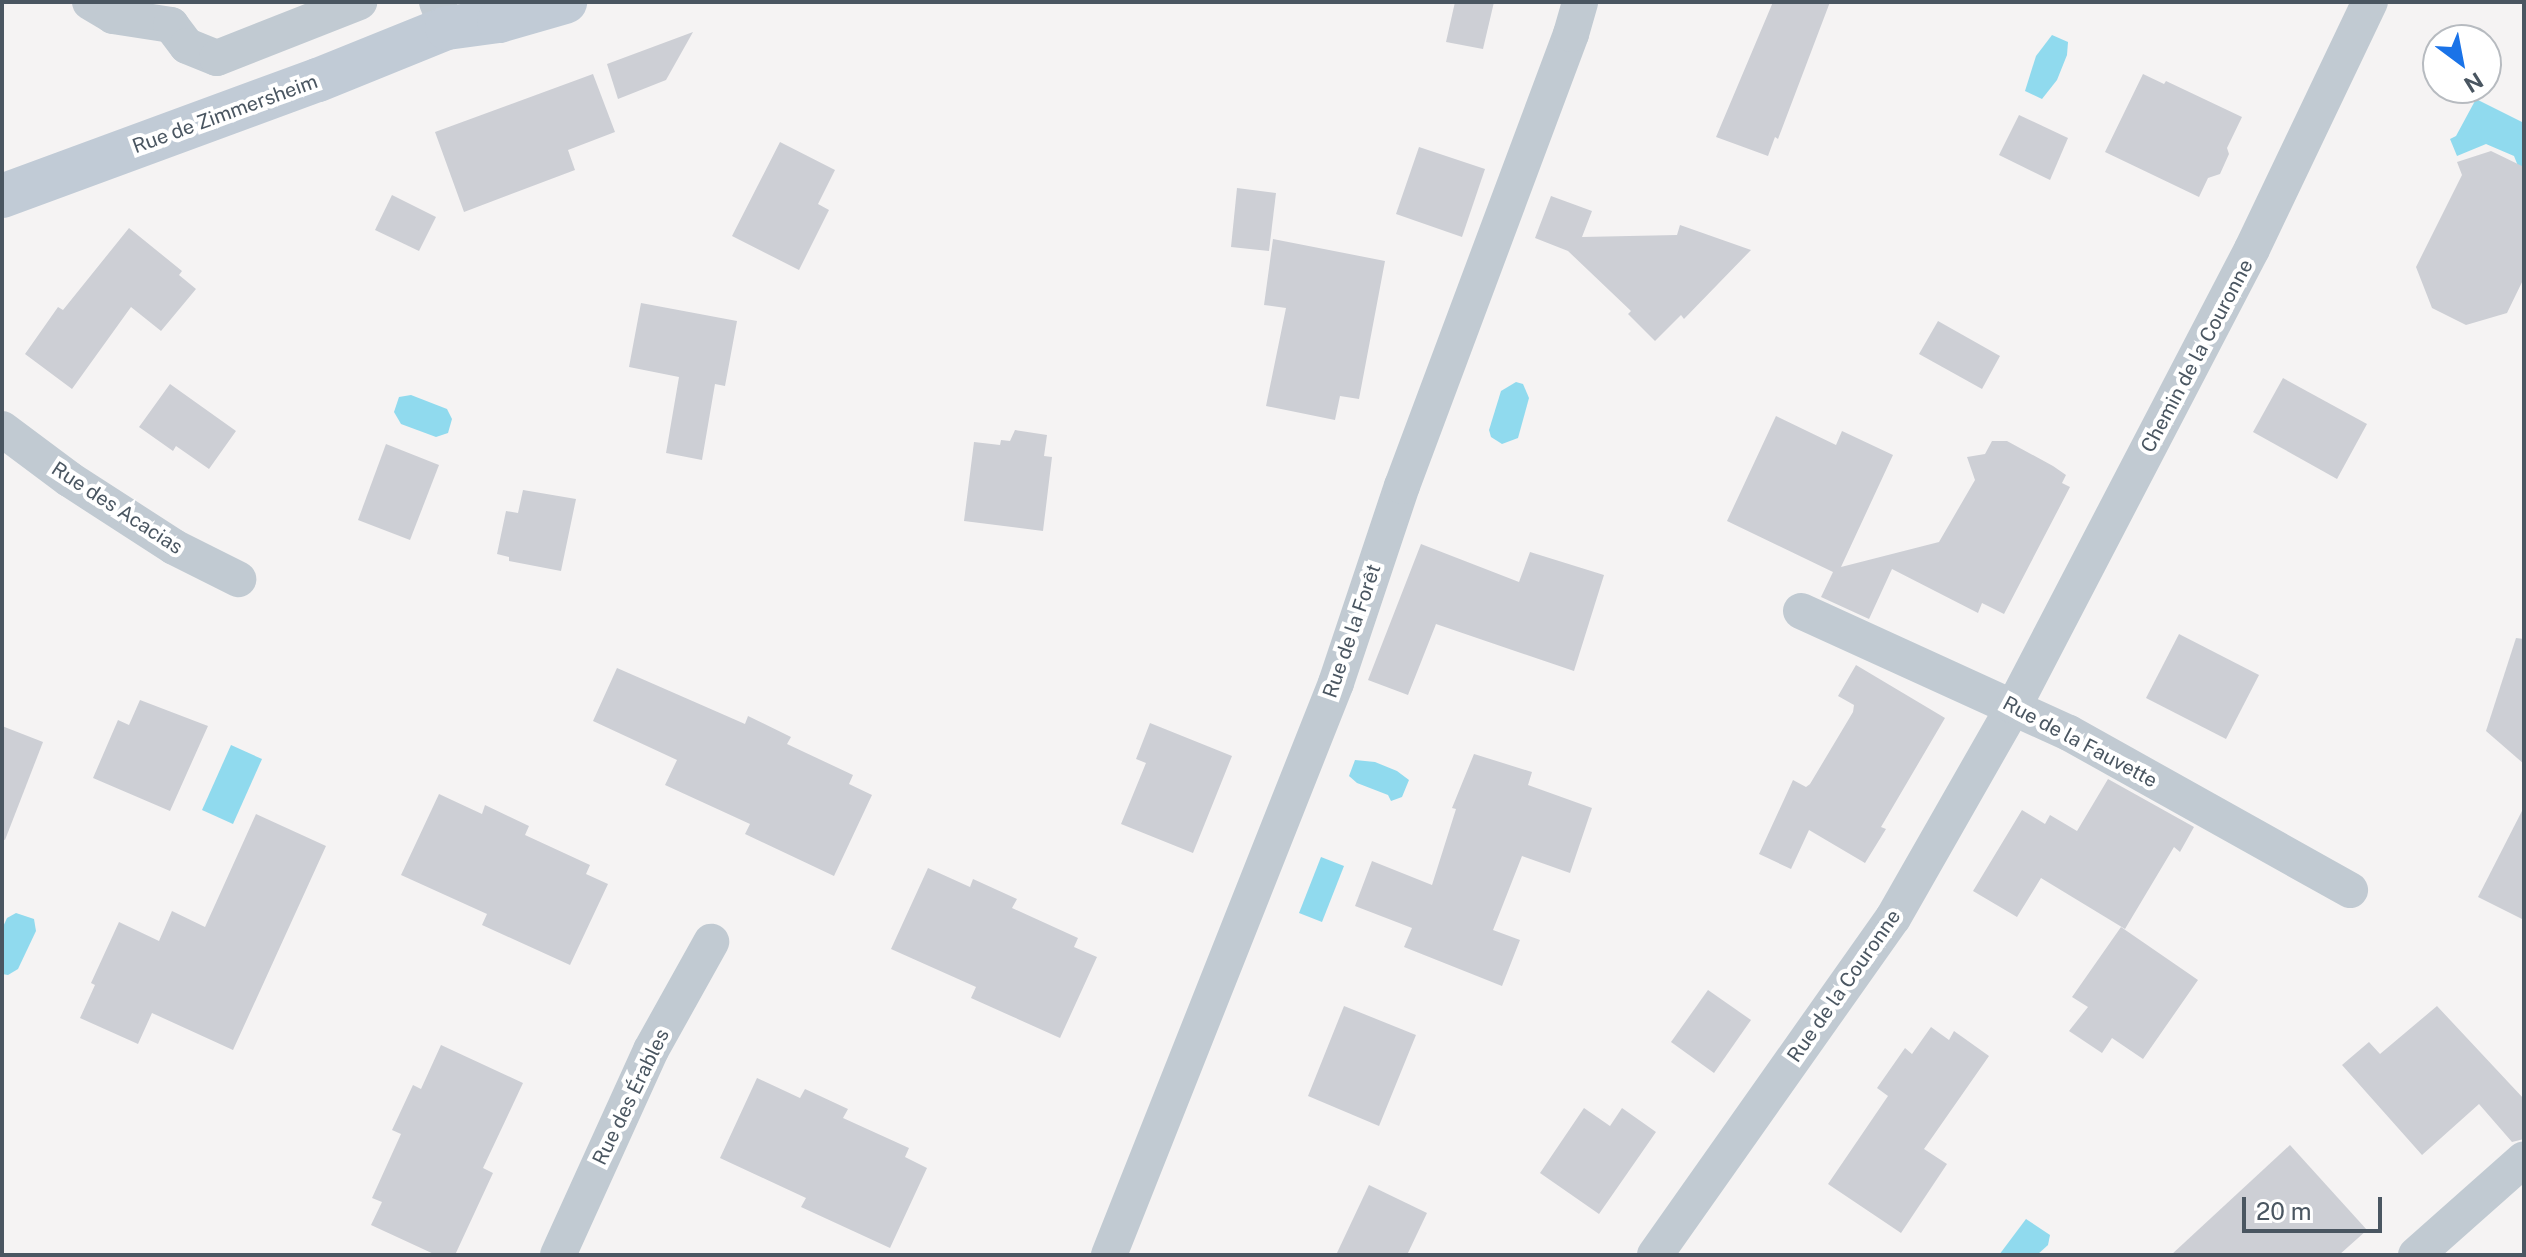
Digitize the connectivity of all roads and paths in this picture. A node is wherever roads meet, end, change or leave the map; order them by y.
1 (90, 2) edge
2 (359, 2) edge
3 (565, 2) edge
4 (1580, 2) edge
5 (2370, 2) edge
6 (454, 11) edge
7 (179, 14) edge
8 (2, 196) edge
9 (2, 429) edge
10 (238, 579) dead end
11 (1801, 611) dead end
12 (2014, 706) junction
13 (2350, 890) dead end
14 (711, 942) dead end
15 (2524, 1159) edge
16 (558, 1255) edge
17 (1109, 1255) edge
18 (1655, 1255) edge
19 (2416, 1255) edge

1 - 7 street
2 - 7 street
3 - 6 main road, Rue de Zimmersheim
4 - 17 street, Rue de la Forêt
5 - 12 street, Chemin de la Couronne
6 - 8 main road, Rue de Zimmersheim
9 - 10 street, Rue des Acacias
11 - 12 street, Rue de la Fauvette
12 - 13 street, Rue de la Fauvette
12 - 18 street, Rue de la Couronne
14 - 16 street, Rue des Érables
15 - 19 street

